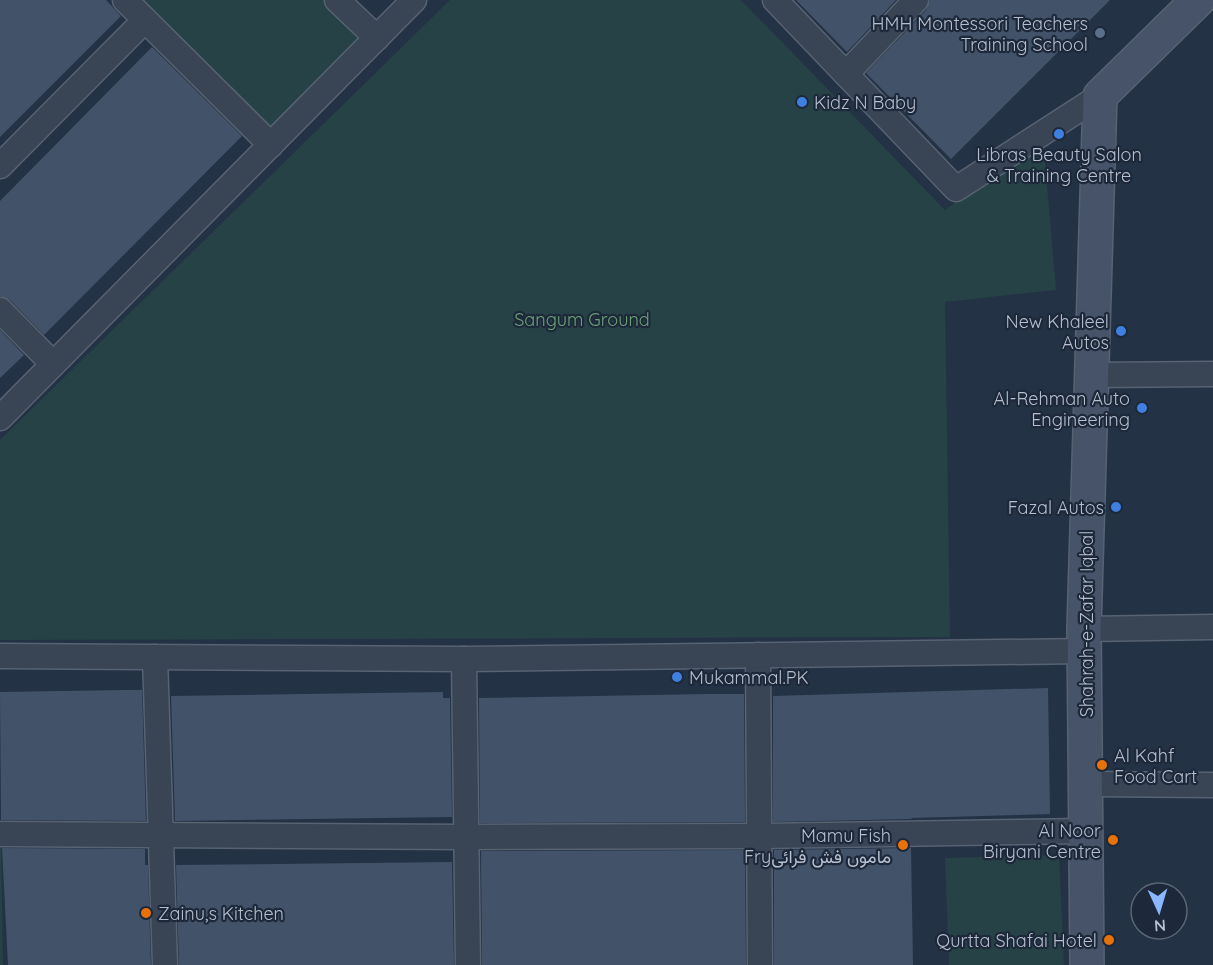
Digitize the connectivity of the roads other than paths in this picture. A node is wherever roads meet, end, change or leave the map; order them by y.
1 (125, 0) edge
2 (337, 0) edge
3 (414, 0) edge
4 (775, 0) edge
5 (916, 0) edge
6 (1198, 0) edge
7 (145, 20) junction
8 (376, 38) junction
9 (846, 74) junction
10 (1100, 96) junction
11 (271, 145) junction
12 (0, 166) edge
13 (0, 310) edge
14 (53, 364) junction
15 (1213, 374) edge
16 (1092, 375) junction
17 (0, 418) edge
18 (1213, 627) edge
19 (1084, 640) junction
20 (758, 655) junction
21 (0, 656) edge
22 (156, 657) junction
23 (464, 659) junction
24 (1087, 784) junction
25 (1213, 784) edge
26 (1087, 831) junction
27 (0, 834) edge
28 (161, 834) junction
29 (759, 836) junction
30 (466, 837) junction
31 (165, 965) edge
32 (468, 965) edge
33 (760, 965) edge
34 (1087, 965) edge

1 - 7 street
2 - 8 street
3 - 8 street
4 - 9 street
5 - 9 street
6 - 10 street
7 - 11 street
7 - 12 street
8 - 11 street
9 - 10 street
10 - 16 street, Shahrah-e-Zafar Iqbal
11 - 14 street
13 - 14 street
14 - 17 street
15 - 16 street
16 - 19 street, Shahrah-e-Zafar Iqbal
18 - 19 street
19 - 20 street
19 - 24 street, Shahrah-e-Zafar Iqbal
20 - 23 street
20 - 29 street
21 - 22 street
22 - 23 street
22 - 28 street
23 - 30 street
24 - 25 street
24 - 26 street, Shahrah-e-Zafar Iqbal
26 - 29 street
26 - 34 street, Shahrah-e-Zafar Iqbal
27 - 28 street
28 - 30 street
28 - 31 street
29 - 30 street
29 - 33 street
30 - 32 street

